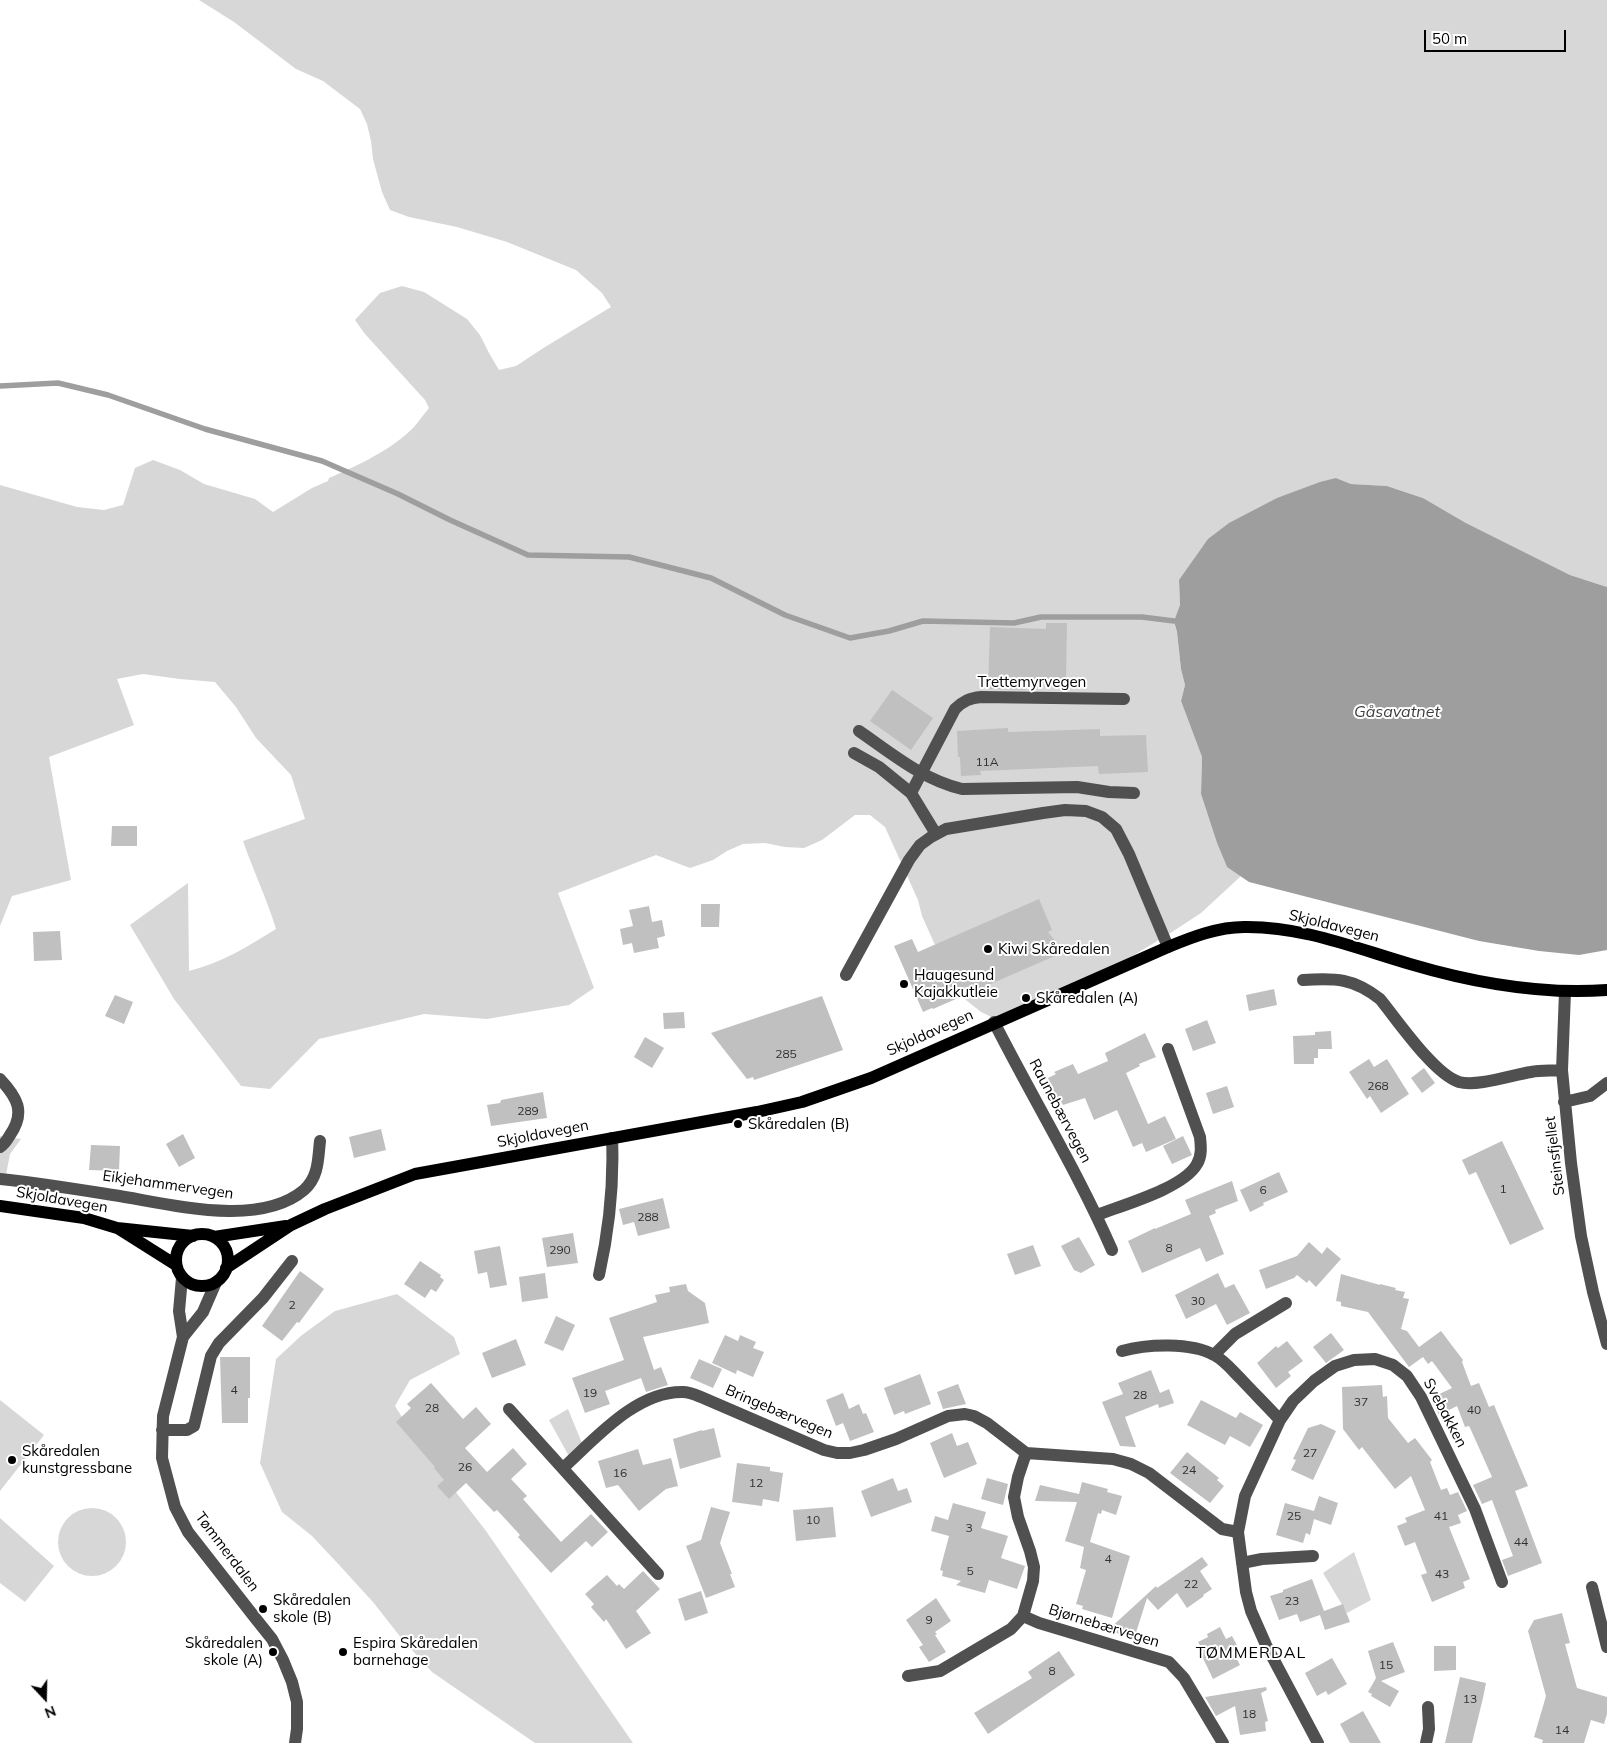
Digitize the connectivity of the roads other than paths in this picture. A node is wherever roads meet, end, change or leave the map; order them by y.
1 (1124, 699) dead end
2 (859, 731) dead end
3 (854, 753) dead end
4 (922, 774) junction
5 (1134, 792) dead end
6 (911, 793) junction
7 (936, 834) junction
8 (1168, 946) junction
9 (846, 975) dead end
10 (1303, 980) dead end
11 (1607, 990) edge
12 (1565, 992) junction
13 (994, 1022) junction
14 (1168, 1049) dead end
15 (1562, 1070) junction
16 (0, 1080) edge
17 (1607, 1083) edge
18 (1564, 1102) junction
19 (612, 1138) junction
20 (320, 1141) dead end
21 (0, 1147) edge
22 (0, 1179) edge
23 (0, 1206) edge
24 (1097, 1215) junction
25 (291, 1225) junction
26 (117, 1228) junction
27 (193, 1236) junction
28 (214, 1237) junction
29 (1112, 1250) dead end
30 (292, 1262) dead end
31 (176, 1265) junction
32 (226, 1268) junction
33 (599, 1275) dead end
34 (182, 1278) junction
35 (216, 1282) junction
36 (1286, 1303) dead end
37 (183, 1337) junction
38 (1607, 1344) edge
39 (1122, 1351) dead end
40 (1214, 1355) junction
41 (509, 1409) dead end
42 (1280, 1420) junction
43 (162, 1430) junction
44 (1026, 1454) junction
45 (562, 1468) junction
46 (1238, 1532) junction
47 (1313, 1556) dead end
48 (1242, 1563) junction
49 (658, 1574) dead end
50 (1502, 1582) dead end
51 (1592, 1587) dead end
52 (1022, 1616) junction
53 (1607, 1648) edge
54 (908, 1676) dead end
55 (1428, 1707) dead end
56 (295, 1743) edge
57 (1223, 1743) edge
58 (1318, 1743) edge
59 (1426, 1743) edge

1 - 4 street, Trettemyrvegen
2 - 4 street
3 - 6 street
4 - 5 street
4 - 6 street, Trettemyrvegen
6 - 7 street
7 - 8 street
7 - 9 street
8 - 12 main road, Skjoldavegen
8 - 13 main road, Skjoldavegen
10 - 15 street
11 - 12 main road, Skjoldavegen
12 - 15 street, Steinsfjellet
13 - 19 main road, Skjoldavegen
13 - 24 street, Raunebærvegen
14 - 24 street
15 - 18 street, Steinsfjellet
16 - 21 street
17 - 18 street
18 - 38 street, Steinsfjellet
19 - 25 main road, Skjoldavegen
19 - 33 street
20 - 22 street, Eikjehammervegen
23 - 26 main road, Skjoldavegen
24 - 29 street, Raunebærvegen
25 - 28 main road, Skjoldavegen
25 - 32 main road, Skjoldavegen
26 - 27 main road, Skjoldavegen
26 - 31 main road, Skjoldavegen
27 - 28 main road
27 - 31 main road
28 - 32 main road
30 - 43 street
31 - 34 main road
32 - 35 main road
34 - 35 main road
34 - 37 street, Tømmerdalen
35 - 37 street, Tømmerdalen
36 - 40 street
37 - 43 street, Tømmerdalen
39 - 40 street
40 - 42 street
41 - 45 street
42 - 46 street, Svebakken
42 - 50 street, Svebakken
43 - 56 street, Tømmerdalen
44 - 45 street, Bringebærvegen
44 - 46 street
44 - 52 street
45 - 49 street
46 - 48 street, Svebakken
47 - 48 street
48 - 58 street, Svebakken
51 - 53 street
52 - 54 street
52 - 57 street, Bjørnebærvegen
55 - 59 street

